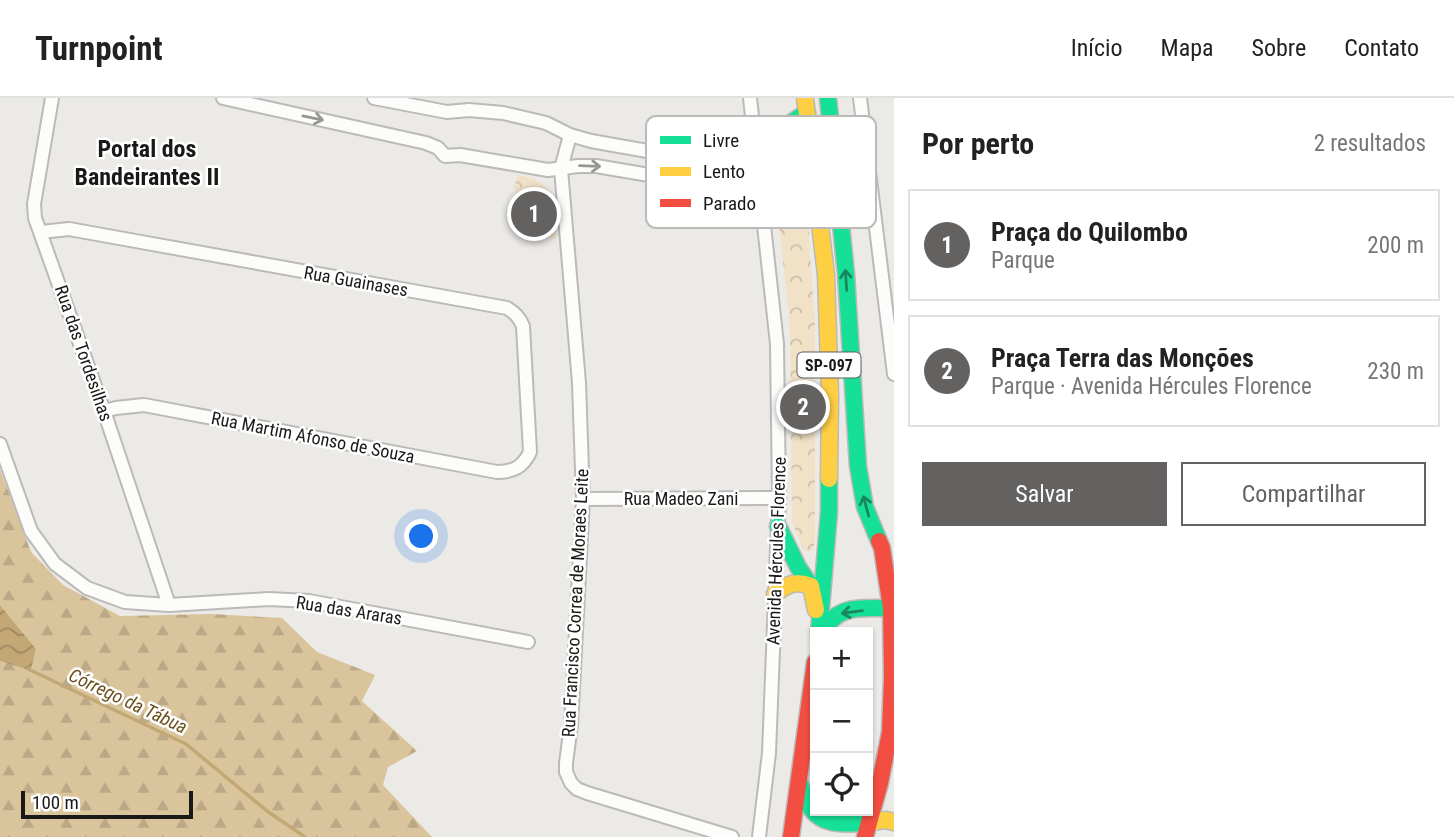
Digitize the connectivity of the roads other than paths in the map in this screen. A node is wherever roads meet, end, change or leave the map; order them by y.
1 (52, 98) edge
2 (223, 98) edge
3 (374, 98) edge
4 (750, 98) edge
5 (828, 98) edge
6 (860, 98) edge
7 (752, 116) edge
8 (830, 116) edge
9 (862, 116) edge
10 (570, 135) junction
11 (646, 151) edge
12 (561, 169) junction
13 (646, 174) edge
14 (765, 228) edge
15 (820, 228) edge
16 (841, 228) edge
17 (876, 228) edge
18 (41, 232) junction
19 (894, 374) edge
20 (104, 411) junction
21 (0, 444) edge
22 (521, 466) joint
23 (779, 498) junction
24 (583, 499) junction
25 (778, 526) junction
26 (882, 548) junction
27 (894, 570) edge
28 (811, 586) junction
29 (775, 594) junction
30 (169, 605) junction
31 (892, 608) edge
32 (819, 627) edge
33 (820, 627) edge
34 (824, 627) edge
35 (528, 642) dead end
36 (893, 675) edge
37 (811, 690) edge
38 (892, 733) edge
39 (799, 772) junction
40 (873, 805) edge
41 (834, 816) edge
42 (870, 816) edge
43 (821, 819) junction
44 (894, 822) edge
45 (732, 837) edge
46 (759, 837) edge
47 (791, 837) edge

1 - 18 street, Rua das Tordesilhas
2 -> 12 street
3 - 10 street
4 - 7 street, Avenida Hércules Florence
8 -> 5 main road, SP-097
6 - 9 street
10 - 11 street
10 - 12 street, Rua Francisco Correa de Moraes Leite
12 -> 13 street
12 - 24 street, Rua Francisco Correa de Moraes Leite
14 - 23 street, Avenida Hércules Florence
15 - 33 main road, SP-097
26 -> 16 main road, SP-097
17 - 19 street
18 - 20 street, Rua das Tordesilhas
18 - 22 street, Rua Guainases
20 - 22 street, Rua Martim Afonso de Souza
20 - 30 street, Rua das Tordesilhas
21 - 30 street, Rua das Araras
23 - 24 street, Rua Madeo Zani
23 - 25 street, Avenida Hércules Florence
24 - 45 street, Rua Francisco Correa de Moraes Leite
25 - 28 main road
25 - 29 street, Avenida Hércules Florence
26 - 27 main road
26 - 31 main road, SP-097
28 - 29 main road
28 - 32 main road
29 - 46 street, Avenida Hércules Florence
30 - 35 street, Rua das Araras
31 -> 34 main road
31 - 36 main road, SP-097
36 - 38 main road, SP-097
37 - 39 main road
38 - 40 main road, SP-097
39 - 43 main road
39 - 47 main road
41 - 43 main road
42 - 43 main road
42 - 44 main road

